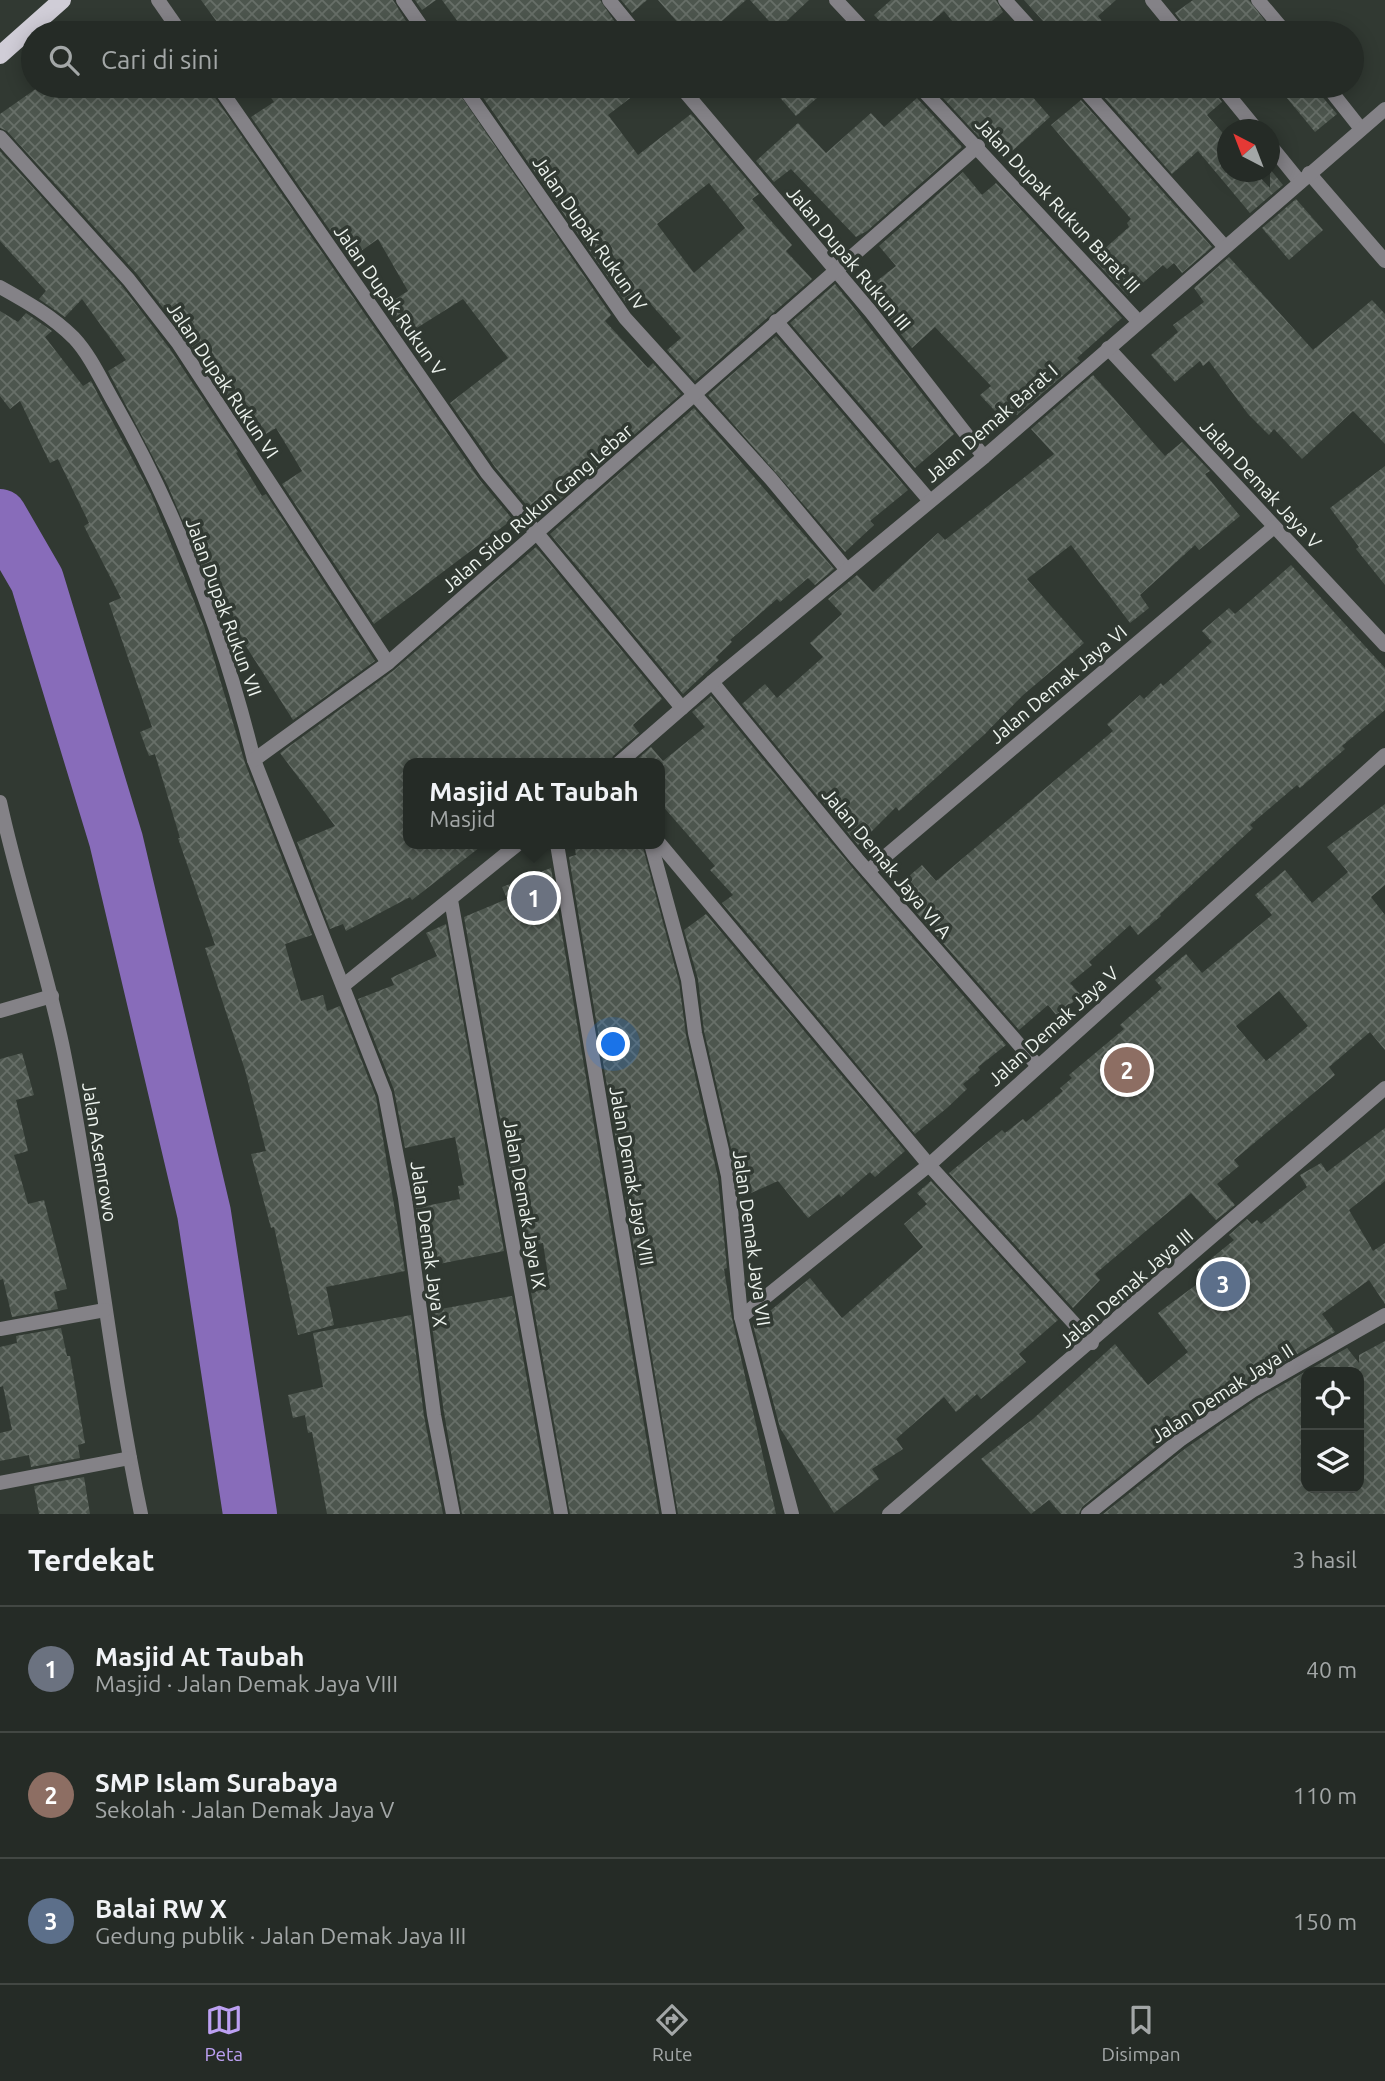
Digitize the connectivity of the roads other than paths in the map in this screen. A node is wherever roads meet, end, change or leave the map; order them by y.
1 (62, 0) edge
2 (158, 0) edge
3 (403, 0) edge
4 (609, 0) edge
5 (836, 0) edge
6 (1005, 0) edge
7 (1152, 0) edge
8 (1258, 0) edge
9 (38, 21) edge
10 (173, 21) edge
11 (418, 21) edge
12 (626, 21) edge
13 (856, 21) edge
14 (1024, 21) edge
15 (1169, 21) edge
16 (1276, 21) edge
17 (21, 36) edge
18 (0, 55) edge
19 (226, 98) edge
20 (471, 98) edge
21 (690, 98) edge
22 (931, 98) edge
23 (1092, 98) edge
24 (1231, 98) edge
25 (1337, 98) edge
26 (1385, 109) edge
27 (1248, 119) edge
28 (1362, 129) junction
29 (0, 137) edge
30 (978, 146) junction
31 (1280, 155) edge
32 (1305, 177) junction
33 (1224, 246) junction
34 (1385, 261) edge
35 (834, 270) junction
36 (0, 287) edge
37 (776, 321) junction
38 (1138, 321) junction
39 (1108, 348) junction
40 (695, 395) junction
41 (984, 457) junction
42 (930, 501) junction
43 (1274, 527) junction
44 (535, 533) junction
45 (847, 570) junction
46 (1385, 645) edge
47 (388, 663) junction
48 (712, 682) junction
49 (682, 708) junction
50 (1385, 755) edge
51 (625, 758) edge
52 (254, 760) junction
53 (0, 802) edge
54 (512, 849) edge
55 (558, 849) edge
56 (652, 849) edge
57 (664, 849) edge
58 (868, 871) junction
59 (451, 900) junction
60 (344, 985) junction
61 (52, 996) junction
62 (0, 1011) edge
63 (1037, 1065) junction
64 (1385, 1088) edge
65 (929, 1165) junction
66 (105, 1310) junction
67 (1385, 1315) edge
68 (741, 1317) junction
69 (0, 1329) edge
70 (1092, 1343) junction
71 (130, 1458) junction
72 (0, 1483) edge
73 (141, 1514) edge
74 (453, 1514) edge
75 (561, 1514) edge
76 (669, 1514) edge
77 (792, 1514) edge
78 (889, 1514) edge
79 (1088, 1514) edge

1 - 9 main road
2 - 10 street
3 - 11 street
4 - 12 street
5 - 13 street
6 - 14 street
7 - 15 street
8 - 16 street
17 - 18 main road
19 - 44 street, Jalan Dupak Rukun V
20 - 40 street, Jalan Dupak Rukun IV
21 - 35 street, Jalan Dupak Rukun III
22 - 30 street, Jalan Dupak Rukun Barat III
23 - 33 street
24 - 27 street
25 - 28 street
26 - 28 street, Jalan Demak Barat I
28 - 32 street, Jalan Demak Barat I
29 - 47 street, Jalan Dupak Rukun VI
30 - 35 street, Jalan Sido Rukun Gang Lebar
30 - 38 street, Jalan Dupak Rukun Barat III
31 - 32 street
32 - 33 street, Jalan Demak Barat I
32 - 34 street
33 - 38 street, Jalan Demak Barat I
35 - 37 street, Jalan Sido Rukun Gang Lebar
35 - 41 street, Jalan Dupak Rukun III
36 - 52 street, Jalan Dupak Rukun VII
37 - 40 street, Jalan Sido Rukun Gang Lebar
37 - 42 street
38 - 39 street, Jalan Demak Barat I
39 - 41 street, Jalan Demak Barat I
39 - 43 street, Jalan Demak Jaya V
40 - 44 street, Jalan Sido Rukun Gang Lebar
40 - 45 street, Jalan Dupak Rukun IV
41 - 42 street, Jalan Demak Barat I
42 - 45 street, Jalan Demak Barat I
43 - 46 street, Jalan Demak Jaya V
43 - 58 street, Jalan Demak Jaya VI
44 - 47 street, Jalan Sido Rukun Gang Lebar
44 - 49 street, Jalan Dupak Rukun V
45 - 48 street, Jalan Demak Barat I
47 - 52 street, Jalan Sido Rukun Gang Lebar
48 - 49 street, Jalan Demak Barat I
48 - 58 street, Jalan Demak Jaya VI A
49 - 51 street, Jalan Demak Barat I
50 - 63 street, Jalan Demak Jaya V
52 - 60 street, Jalan Dupak Rukun VII
53 - 61 street, Jalan Asemrowo
54 - 59 street
55 - 76 street, Jalan Demak Jaya VIII
56 - 68 street, Jalan Demak Jaya VII
57 - 65 street
58 - 63 street, Jalan Demak Jaya VI A
59 - 60 street
59 - 75 street, Jalan Demak Jaya IX
60 - 74 street, Jalan Demak Jaya X
61 - 62 street
61 - 66 street, Jalan Asemrowo
63 - 65 street, Jalan Demak Jaya V
64 - 70 street, Jalan Demak Jaya III
65 - 68 street, Jalan Demak Jaya V
65 - 70 street
66 - 69 street
66 - 71 street, Jalan Asemrowo
67 - 79 street, Jalan Demak Jaya II
68 - 77 street, Jalan Demak Jaya VII
70 - 78 street, Jalan Demak Jaya III
71 - 72 street
71 - 73 street, Jalan Asemrowo

